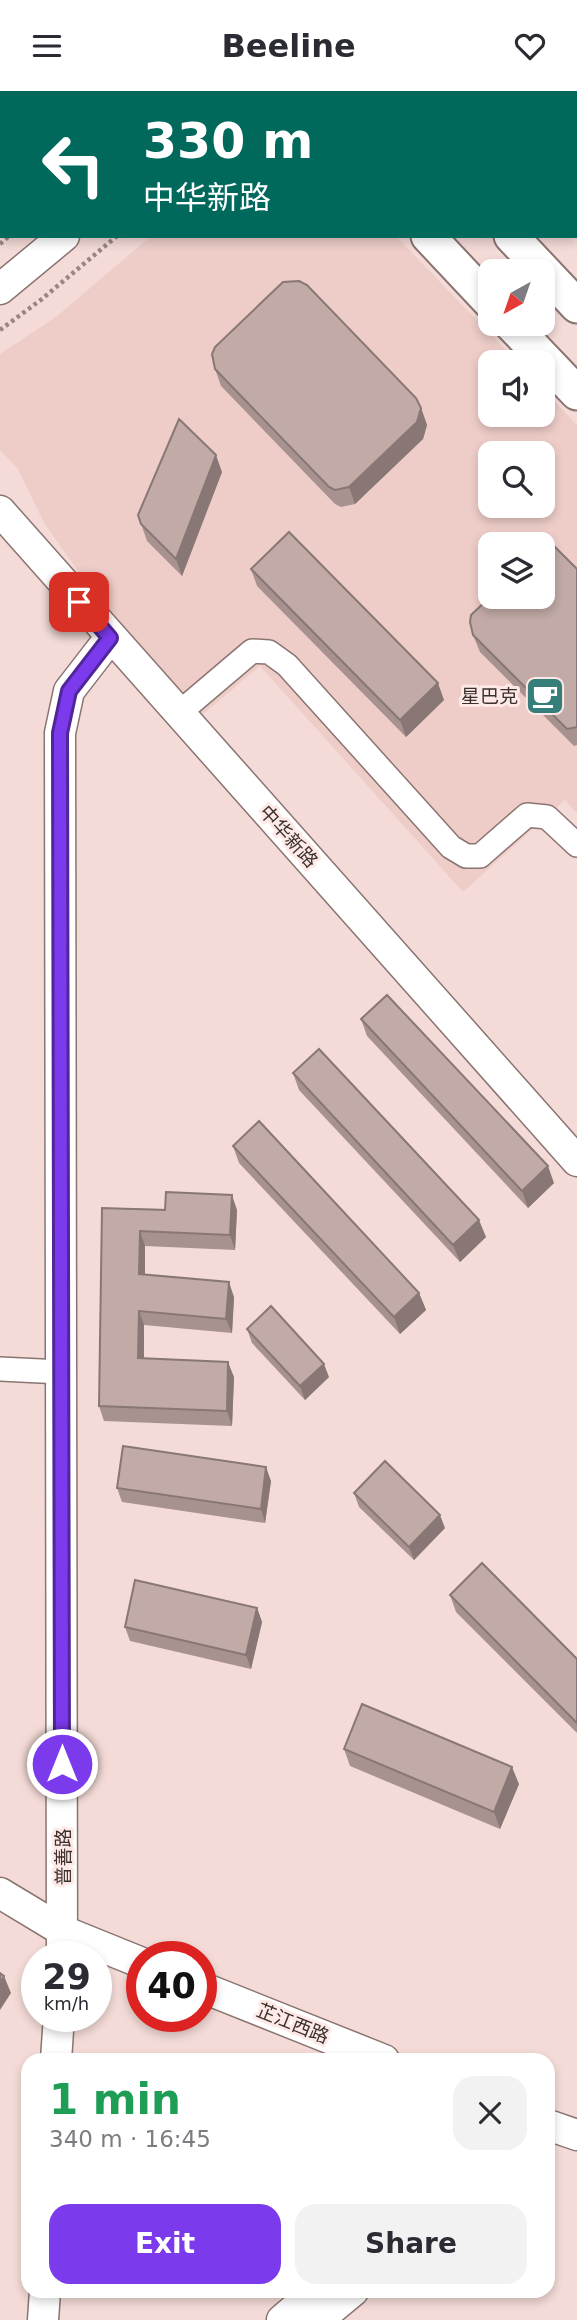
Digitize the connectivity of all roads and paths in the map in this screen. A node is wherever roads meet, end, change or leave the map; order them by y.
1 (62, 238) edge
2 (115, 238) edge
3 (430, 238) edge
4 (513, 238) edge
5 (0, 289) edge
6 (478, 289) edge
7 (577, 306) edge
8 (0, 330) edge
9 (522, 336) edge
10 (577, 393) edge
11 (0, 512) edge
12 (110, 638) junction
13 (179, 713) junction
14 (577, 845) edge
15 (577, 1161) edge
16 (0, 1369) edge
17 (61, 1373) junction
18 (0, 1893) edge
19 (58, 1941) edge
20 (62, 1941) edge
21 (217, 1993) edge
22 (58, 2032) edge
23 (57, 2053) edge
24 (366, 2053) edge
25 (555, 2127) edge
26 (577, 2135) edge
27 (45, 2298) edge
28 (308, 2298) edge
29 (344, 2298) edge
30 (43, 2320) edge
31 (282, 2320) edge
32 (318, 2320) edge

1 - 5 street
2 - 8 path
3 - 6 main road
4 - 7 main road
9 - 10 main road
11 - 12 street, 中华新路
12 - 13 street, 中华新路
12 - 17 street, 普善路
13 - 14 street
13 - 15 street, 中华新路
16 - 17 street
17 - 20 street, 普善路
18 - 19 street
21 - 24 street, 芷江西路
22 - 23 street
25 - 26 street
27 - 30 street
28 - 31 street
29 - 32 street

